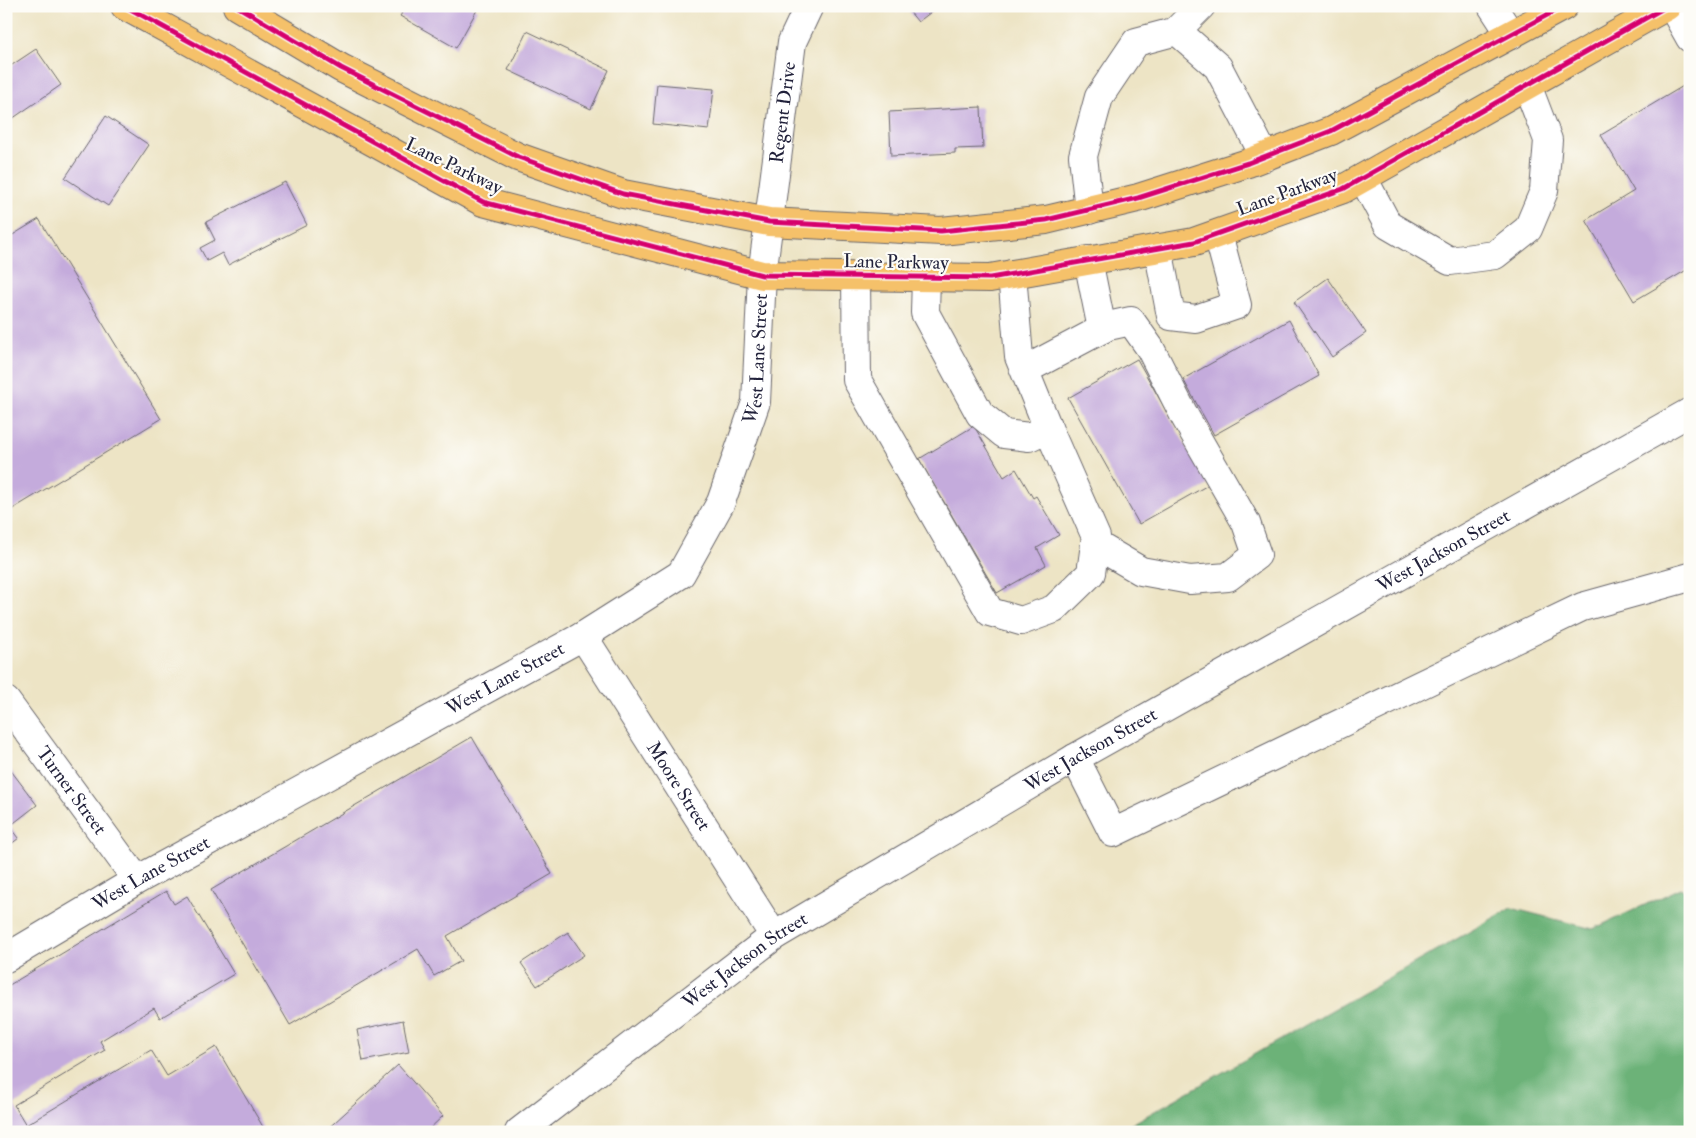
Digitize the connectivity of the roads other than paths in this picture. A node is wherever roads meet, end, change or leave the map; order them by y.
1 (125, 6) edge
2 (236, 6) edge
3 (809, 6) edge
4 (1201, 6) edge
5 (1492, 6) edge
6 (1564, 6) edge
7 (1667, 6) edge
8 (1672, 6) edge
9 (1175, 32) junction
10 (1510, 35) junction
11 (1690, 38) edge
12 (1527, 85) junction
13 (1264, 157) junction
14 (1363, 178) junction
15 (1089, 210) junction
16 (769, 222) junction
17 (1218, 234) junction
18 (1158, 248) junction
19 (1088, 260) junction
20 (1012, 274) junction
21 (762, 275) junction
22 (856, 277) junction
23 (926, 277) junction
24 (1171, 316) junction
25 (1102, 329) junction
26 (1138, 330) junction
27 (1025, 370) junction
28 (1690, 412) edge
29 (1048, 428) junction
30 (1095, 544) junction
31 (1690, 576) edge
32 (582, 636) junction
33 (6, 701) edge
34 (1075, 758) junction
35 (136, 880) junction
36 (774, 936) junction
37 (6, 958) edge
38 (519, 1132) edge

1 - 21 highway, Lane Parkway
2 - 16 highway, Lane Parkway
3 - 16 street, Regent Drive
4 - 9 street
5 - 10 street
6 - 10 highway, Lane Parkway
7 - 12 highway, Lane Parkway
8 - 11 street
9 - 13 street
9 - 15 street
10 - 13 highway, Lane Parkway
12 - 14 highway, Lane Parkway
12 - 14 street
13 - 15 highway, Lane Parkway
14 - 17 highway, Lane Parkway
15 - 16 highway, Lane Parkway
16 - 21 street, West Lane Street
17 - 18 highway, Lane Parkway
17 - 24 street
18 - 19 highway, Lane Parkway
18 - 24 street
19 - 20 highway, Lane Parkway
19 - 25 street
20 - 23 highway, Lane Parkway
20 - 27 street
21 - 22 highway, Lane Parkway
21 - 32 street, West Lane Street
22 - 23 highway, Lane Parkway
22 - 30 street
23 - 29 street
24 - 26 street
25 - 26 street
25 - 27 street
26 - 30 street
27 - 29 street
28 - 34 street, West Jackson Street
29 - 30 street
31 - 34 street
32 - 35 street, West Lane Street
32 - 36 street, Moore Street
33 - 35 street, Turner Street
34 - 36 street, West Jackson Street
35 - 37 street, West Lane Street
36 - 38 street, West Jackson Street

